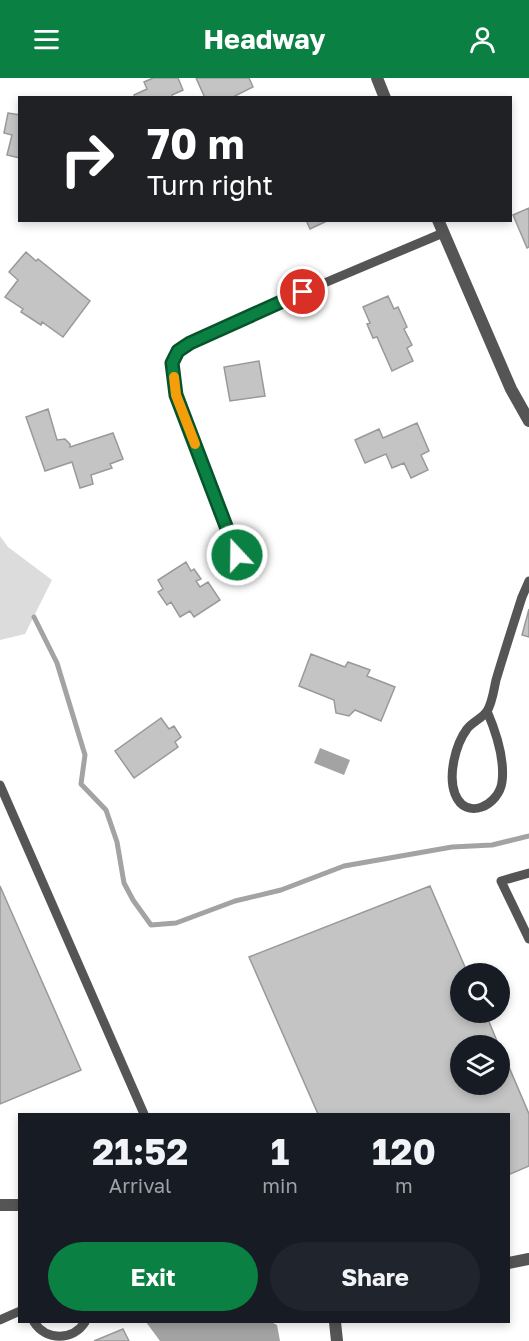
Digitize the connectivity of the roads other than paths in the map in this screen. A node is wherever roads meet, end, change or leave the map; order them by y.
1 (377, 78) edge
2 (384, 96) edge
3 (439, 222) edge
4 (443, 234) junction
5 (529, 421) edge
6 (237, 555) dead end
7 (529, 581) edge
8 (487, 711) junction
9 (0, 785) edge
10 (529, 873) edge
11 (529, 939) edge
12 (144, 1113) edge
13 (0, 1205) edge
14 (18, 1205) edge
15 (529, 1259) edge
16 (510, 1263) edge
17 (18, 1312) edge
18 (0, 1320) edge
19 (35, 1323) edge
20 (84, 1323) edge
21 (335, 1323) edge
22 (337, 1341) edge

1 - 2 street
3 - 4 street
4 - 5 street
4 - 6 lane
7 - 8 lane
8 - 8 lane
9 - 12 lane
10 - 11 lane
13 - 14 street
15 - 16 street
17 - 18 lane
19 - 20 lane
21 - 22 street

